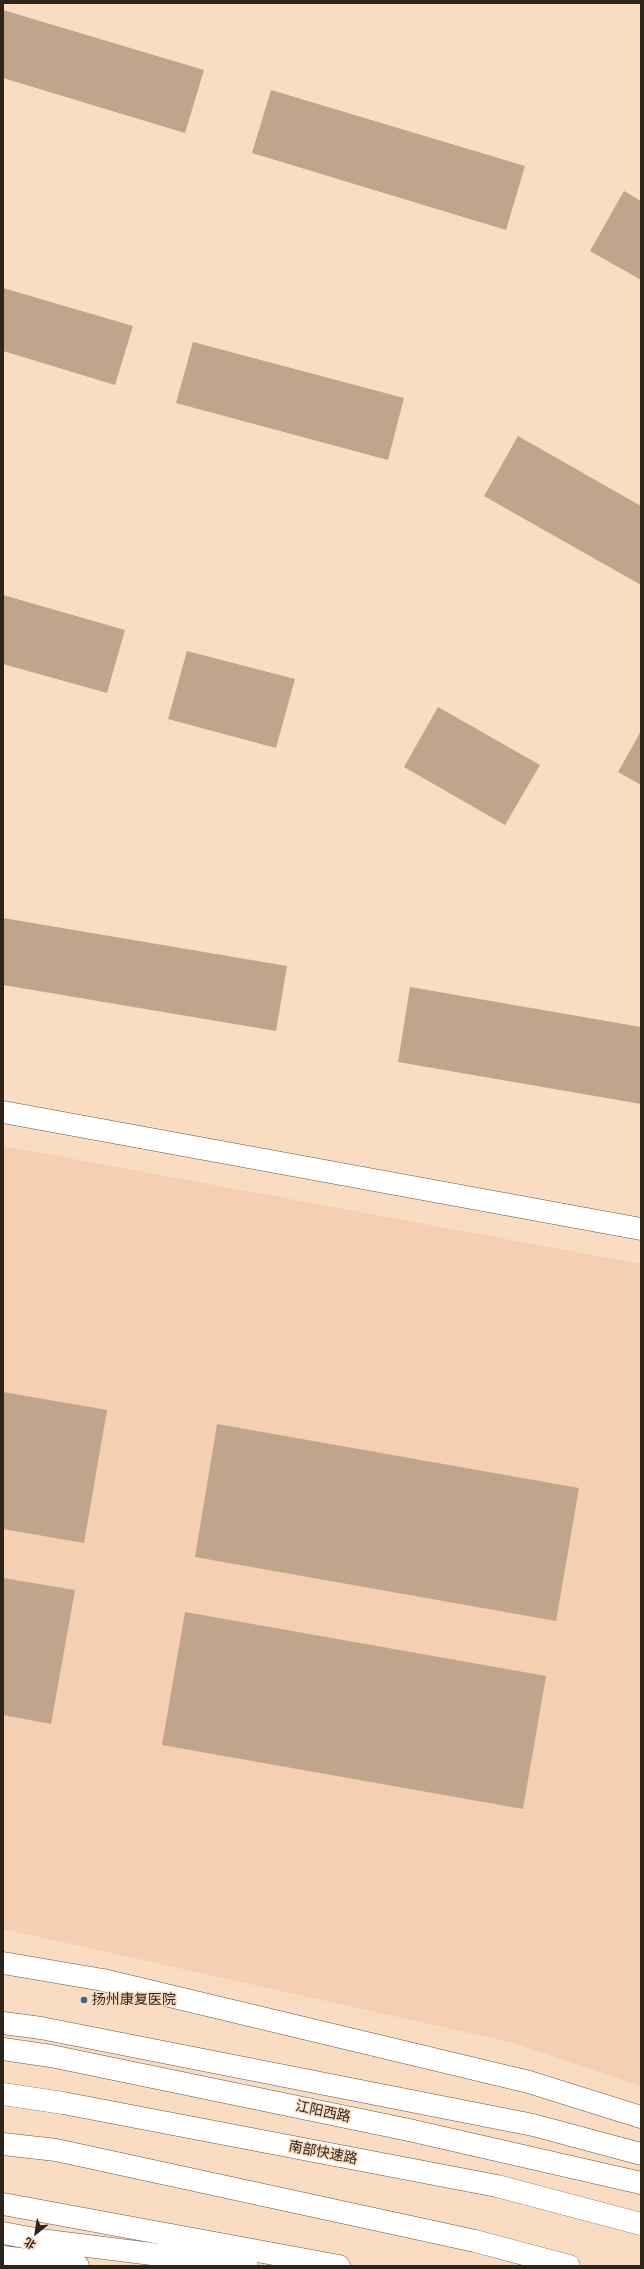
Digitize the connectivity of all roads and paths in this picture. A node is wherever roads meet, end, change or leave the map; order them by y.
1 (3, 1112) edge
2 (641, 1229) edge
3 (3, 1963) edge
4 (3, 2023) edge
5 (3, 2049) edge
6 (3, 2094) edge
7 (641, 2118) edge
8 (3, 2144) edge
9 (641, 2154) edge
10 (641, 2183) edge
11 (3, 2204) edge
12 (641, 2224) edge
13 (3, 2233) edge
14 (3, 2257) edge
15 (78, 2266) edge
16 (247, 2266) edge
17 (340, 2266) edge
18 (569, 2266) edge

1 - 2 main road
3 - 7 main road
4 - 9 main road
5 - 10 main road, 江阳西路
6 - 12 main road, 南部快速路
8 - 18 main road
11 - 17 main road
13 - 16 main road
14 - 15 main road

